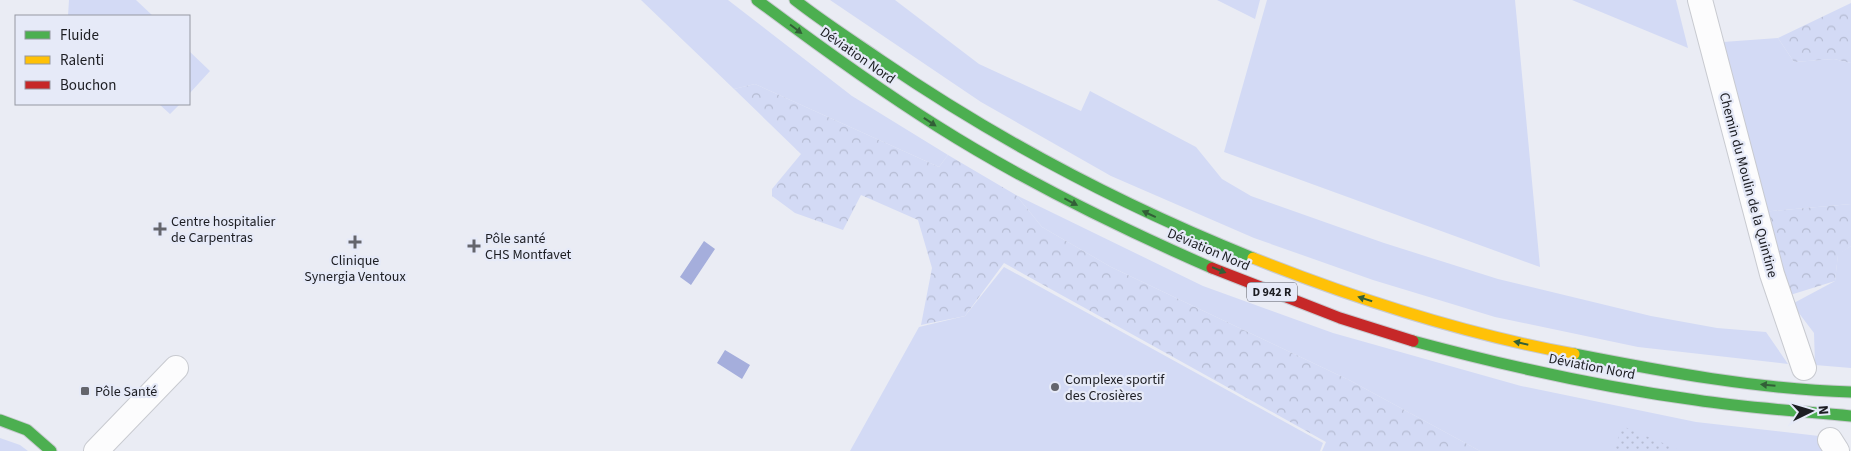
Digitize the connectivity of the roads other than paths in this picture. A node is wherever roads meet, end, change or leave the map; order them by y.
1 (757, 0) edge
2 (795, 0) edge
3 (1700, 0) edge
4 (176, 368) dead end
5 (1804, 368) dead end
6 (1851, 392) edge
7 (1851, 416) edge
8 (0, 420) edge
9 (51, 451) edge
10 (96, 451) edge

1 -> 7 main road, Déviation Nord / D 942 R
6 -> 2 main road, Déviation Nord
3 - 5 street, Chemin du Moulin de la Quintine
4 - 10 street
8 - 9 main road

